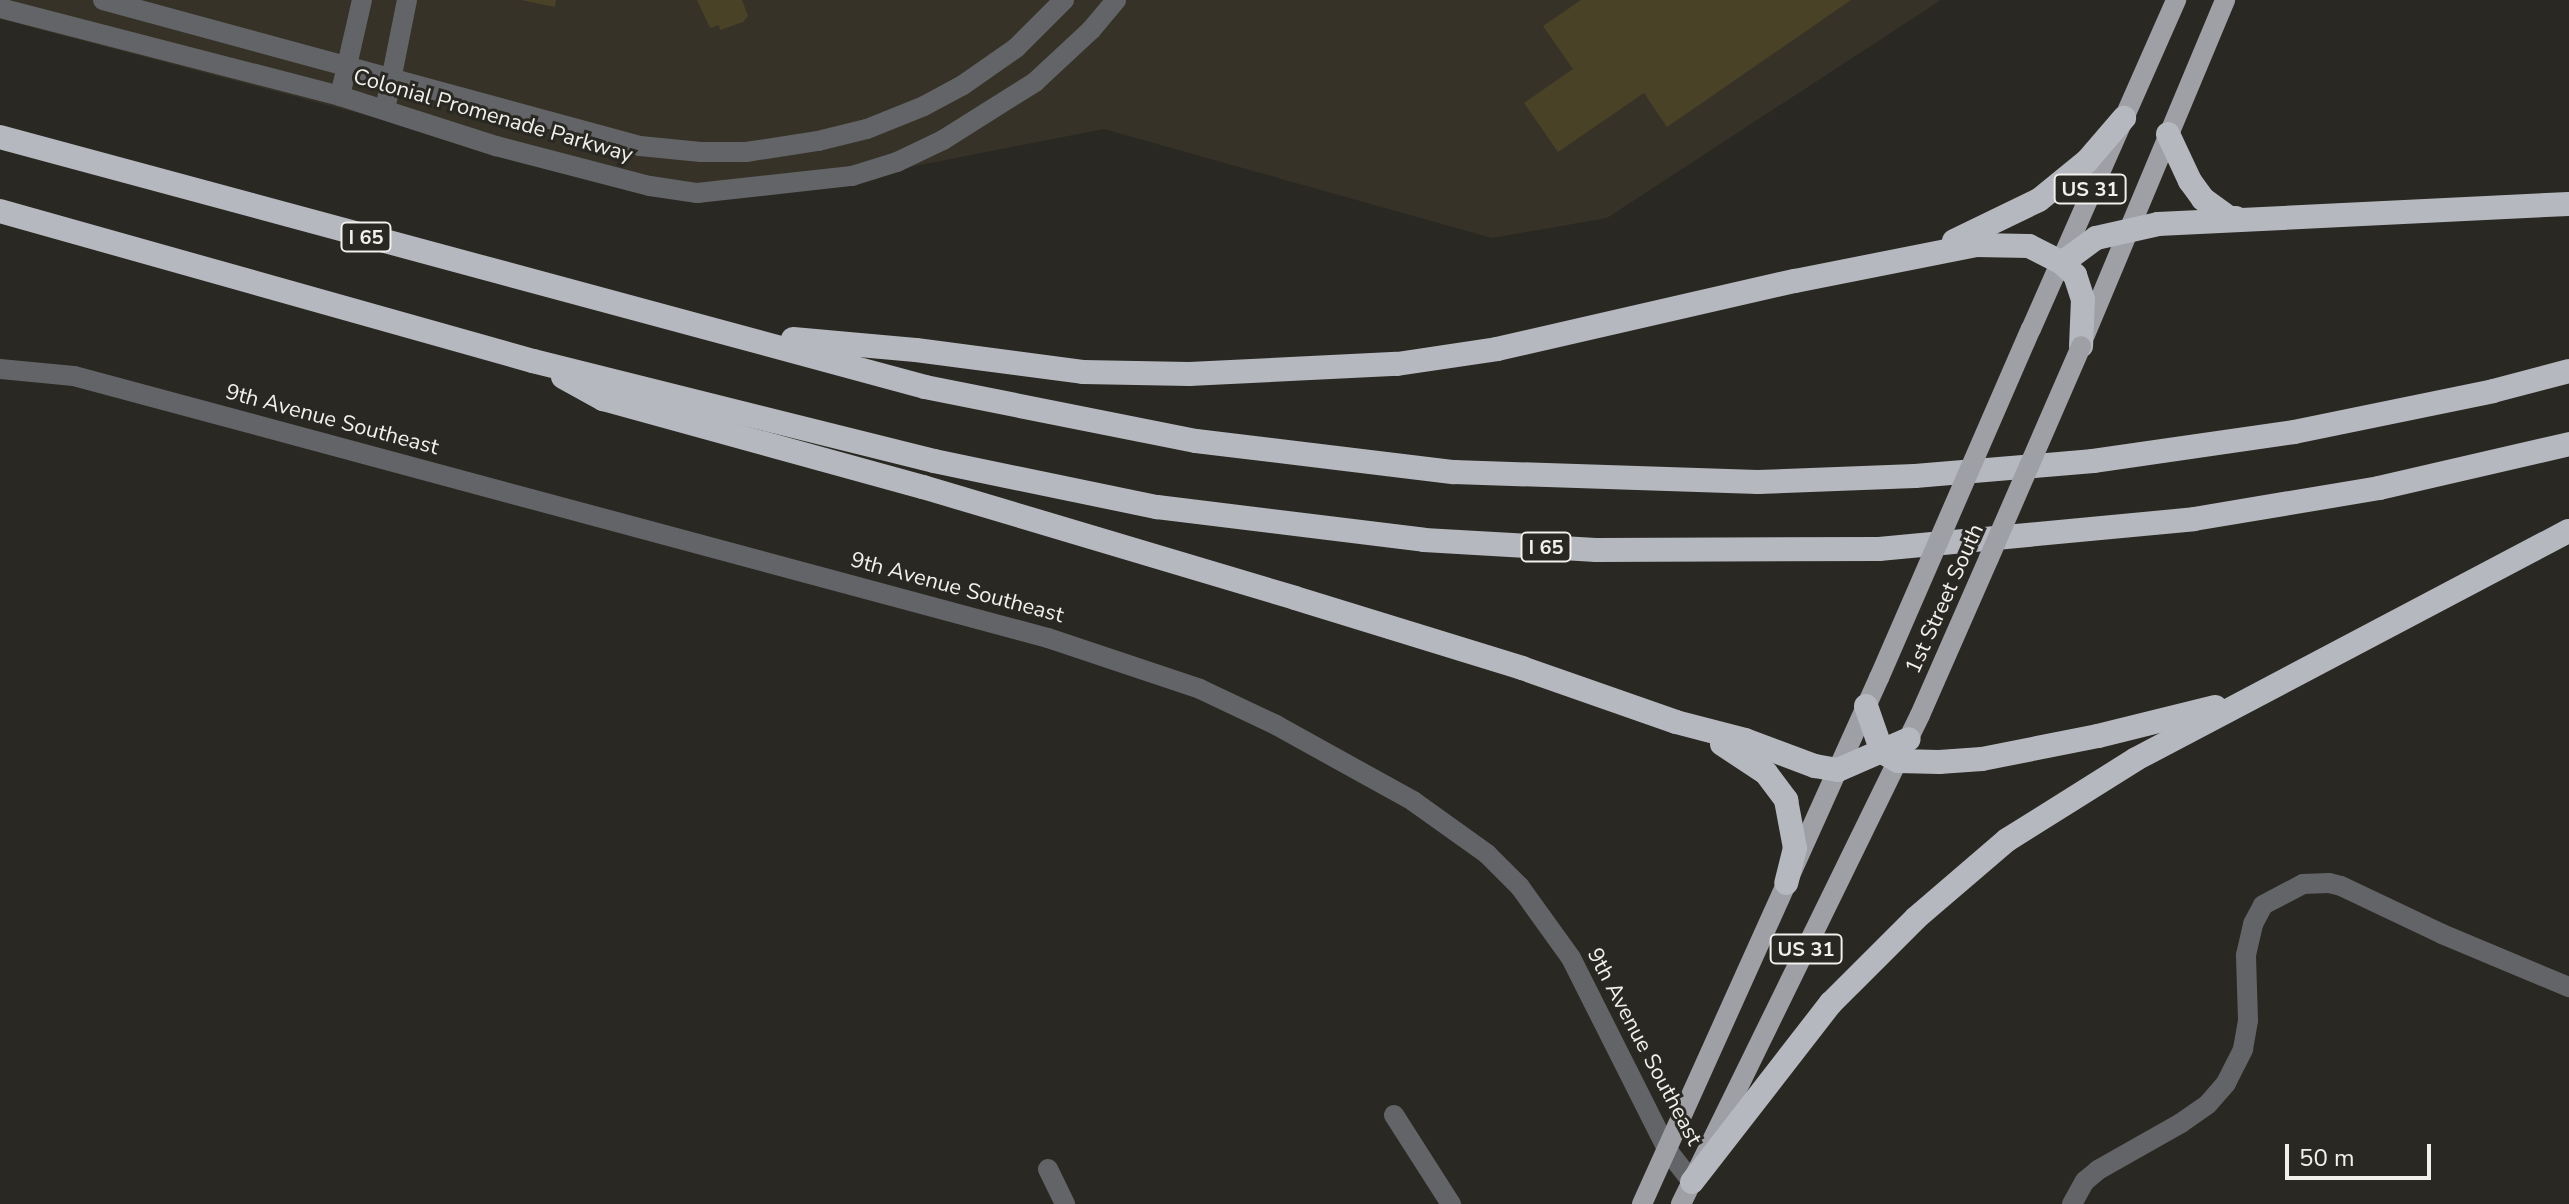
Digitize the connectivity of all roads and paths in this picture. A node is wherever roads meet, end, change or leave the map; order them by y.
1 (103, 0) edge
2 (362, 0) edge
3 (407, 0) edge
4 (1064, 0) edge
5 (1116, 0) edge
6 (2176, 0) edge
7 (2225, 0) edge
8 (0, 8) edge
9 (346, 65) junction
10 (391, 79) junction
11 (340, 96) junction
12 (385, 110) junction
13 (2124, 118) junction
14 (2168, 134) junction
15 (0, 137) edge
16 (2569, 204) edge
17 (0, 211) edge
18 (2254, 220) junction
19 (2128, 229) junction
20 (1919, 257) junction
21 (2062, 263) junction
22 (733, 334) junction
23 (2081, 346) junction
24 (533, 361) junction
25 (0, 369) edge
26 (2569, 371) edge
27 (2569, 444) edge
28 (2569, 531) edge
29 (2292, 680) junction
30 (1866, 706) junction
31 (1688, 725) junction
32 (1896, 751) junction
33 (1838, 770) junction
34 (1786, 883) junction
35 (2569, 987) edge
36 (1394, 1115) dead end
37 (1668, 1151) junction
38 (1048, 1169) dead end
39 (1692, 1182) junction
40 (1065, 1204) edge
41 (1451, 1204) edge
42 (1642, 1204) edge
43 (1681, 1204) edge
44 (2072, 1204) edge

1 - 9 street, Colonial Promenade Parkway
2 - 9 street
3 - 10 street
4 - 10 street, Colonial Promenade Parkway
5 - 12 street, Colonial Promenade Parkway
6 - 13 main road, 1st Street South / US 31
7 - 14 main road, 1st Street South / US 31
8 - 11 street, Colonial Promenade Parkway
9 - 10 street, Colonial Promenade Parkway
9 - 11 street
10 - 12 street
11 - 12 street, Colonial Promenade Parkway
13 - 20 highway
13 - 21 main road, 1st Street South / US 31
14 - 18 highway
14 - 19 main road, 1st Street South / US 31
15 - 22 highway, I 65
16 - 18 highway
17 - 24 highway, I 65
18 - 19 highway
19 - 21 highway
19 - 23 main road, 1st Street South / US 31
20 - 21 highway
20 - 22 highway
21 - 23 highway
21 - 30 main road, 1st Street South / US 31, bridge
22 - 26 highway, I 65
23 - 32 main road, 1st Street South / US 31, bridge
24 - 27 highway, I 65
24 - 31 highway
25 - 37 street, 9th Avenue Southeast
28 - 29 highway
29 - 32 highway
29 - 39 highway
30 - 32 highway
30 - 33 main road, 1st Street South / US 31
31 - 33 highway
31 - 34 highway
32 - 33 highway
32 - 39 main road, 1st Street South / US 31
33 - 34 main road, 1st Street South / US 31
34 - 37 main road, 1st Street South / US 31
35 - 44 street
36 - 41 street
37 - 39 street, 9th Avenue Southeast
37 - 42 main road, 1st Street South / US 31
38 - 40 street
39 - 43 main road, 1st Street South / US 31

